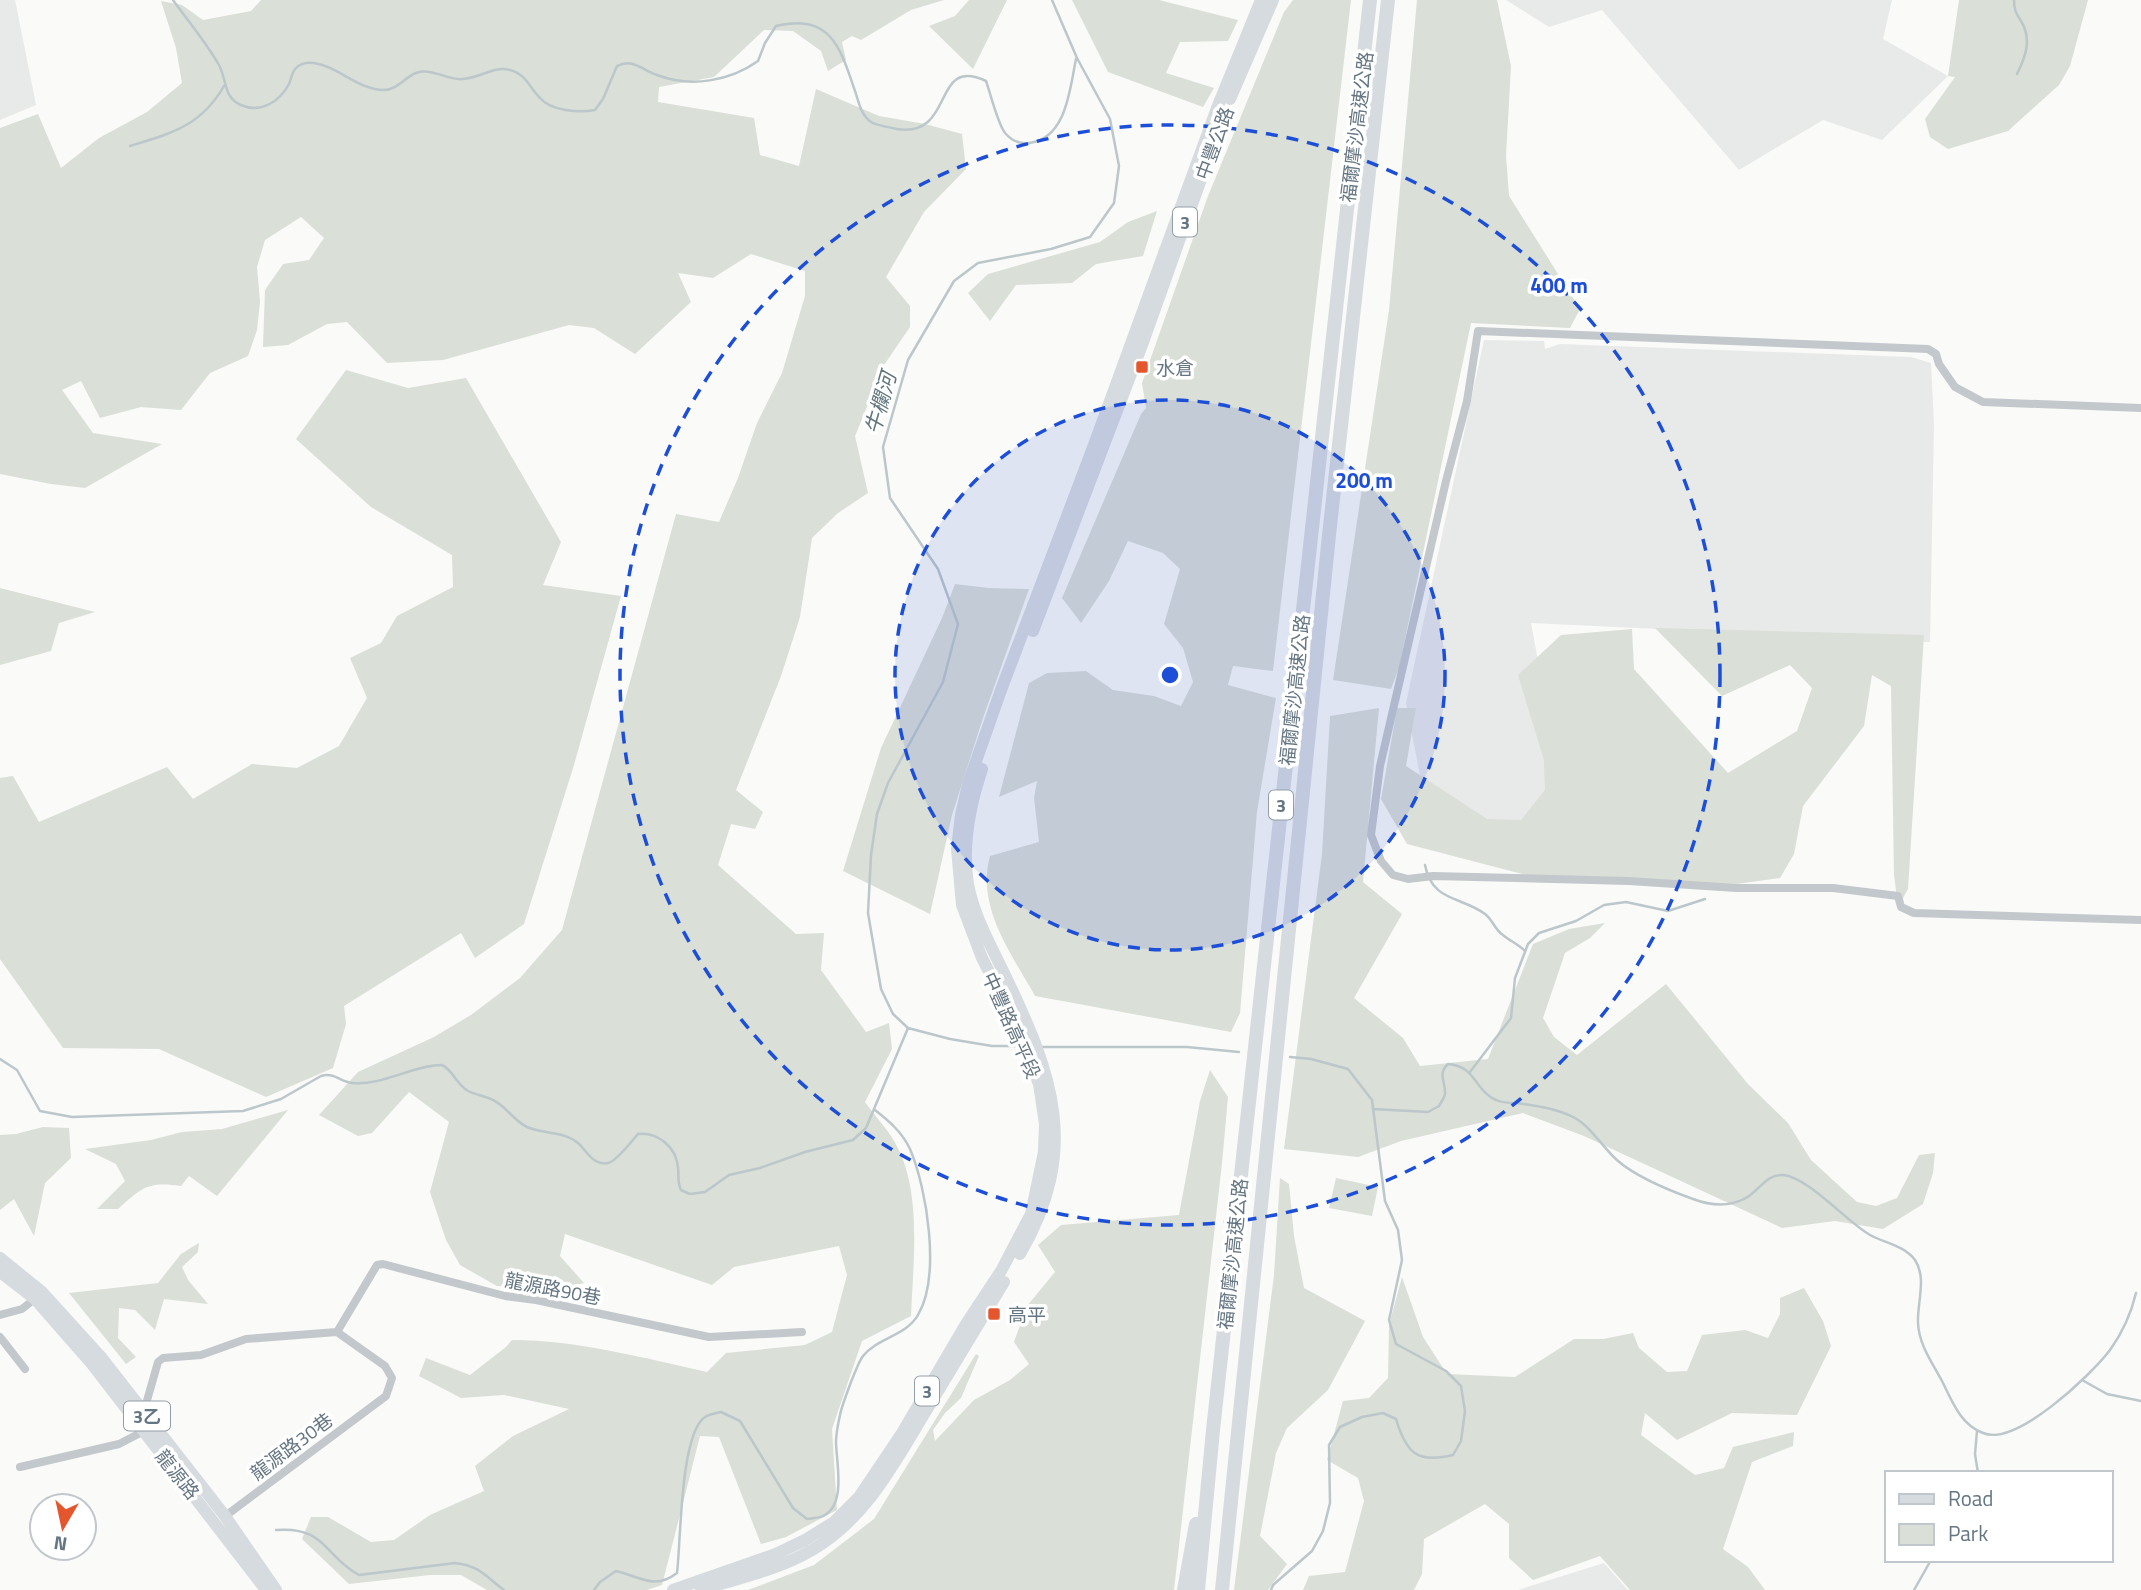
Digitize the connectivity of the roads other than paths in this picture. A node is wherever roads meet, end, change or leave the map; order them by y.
1 (1261, 0) edge
2 (1273, 0) edge
3 (1370, 0) edge
4 (1388, 0) edge
5 (2141, 408) edge
6 (1099, 446) junction
7 (2141, 920) edge
8 (0, 1258) edge
9 (0, 1272) edge
10 (39, 1296) junction
11 (0, 1315) edge
12 (337, 1332) junction
13 (802, 1332) dead end
14 (0, 1337) edge
15 (25, 1370) dead end
16 (144, 1411) junction
17 (150, 1428) junction
18 (1213, 1430) junction
19 (20, 1467) dead end
20 (220, 1519) junction
21 (721, 1579) junction
22 (266, 1590) edge
23 (276, 1590) edge
24 (673, 1590) edge
25 (701, 1590) edge
26 (1184, 1590) edge
27 (1198, 1590) edge
28 (1222, 1590) edge

1 - 6 main road, 中豐公路 / 3
2 - 6 main road, 中豐公路 / 3
3 - 18 highway, 福爾摩沙高速公路 / 3
4 - 28 highway, 福爾摩沙高速公路 / 3
5 - 7 street
6 - 21 main road, 中豐路高平段 / 3
8 - 10 main road, 3乙
9 - 10 main road, 龍源路 / 3乙
10 - 11 street
10 - 16 main road, 3乙
10 - 17 main road, 龍源路 / 3乙
12 - 13 street, 龍源路90巷
12 - 16 street
12 - 20 street, 龍源路30巷
14 - 15 street
16 - 17 main road, 3乙
17 - 19 street
17 - 20 main road, 3乙
18 - 26 highway
18 - 27 highway, 福爾摩沙高速公路 / 3
20 - 22 main road, 3乙
20 - 23 main road, 3乙
21 - 24 main road, 中豐路高平段 / 3
21 - 25 main road, 中豐路高平段 / 3

